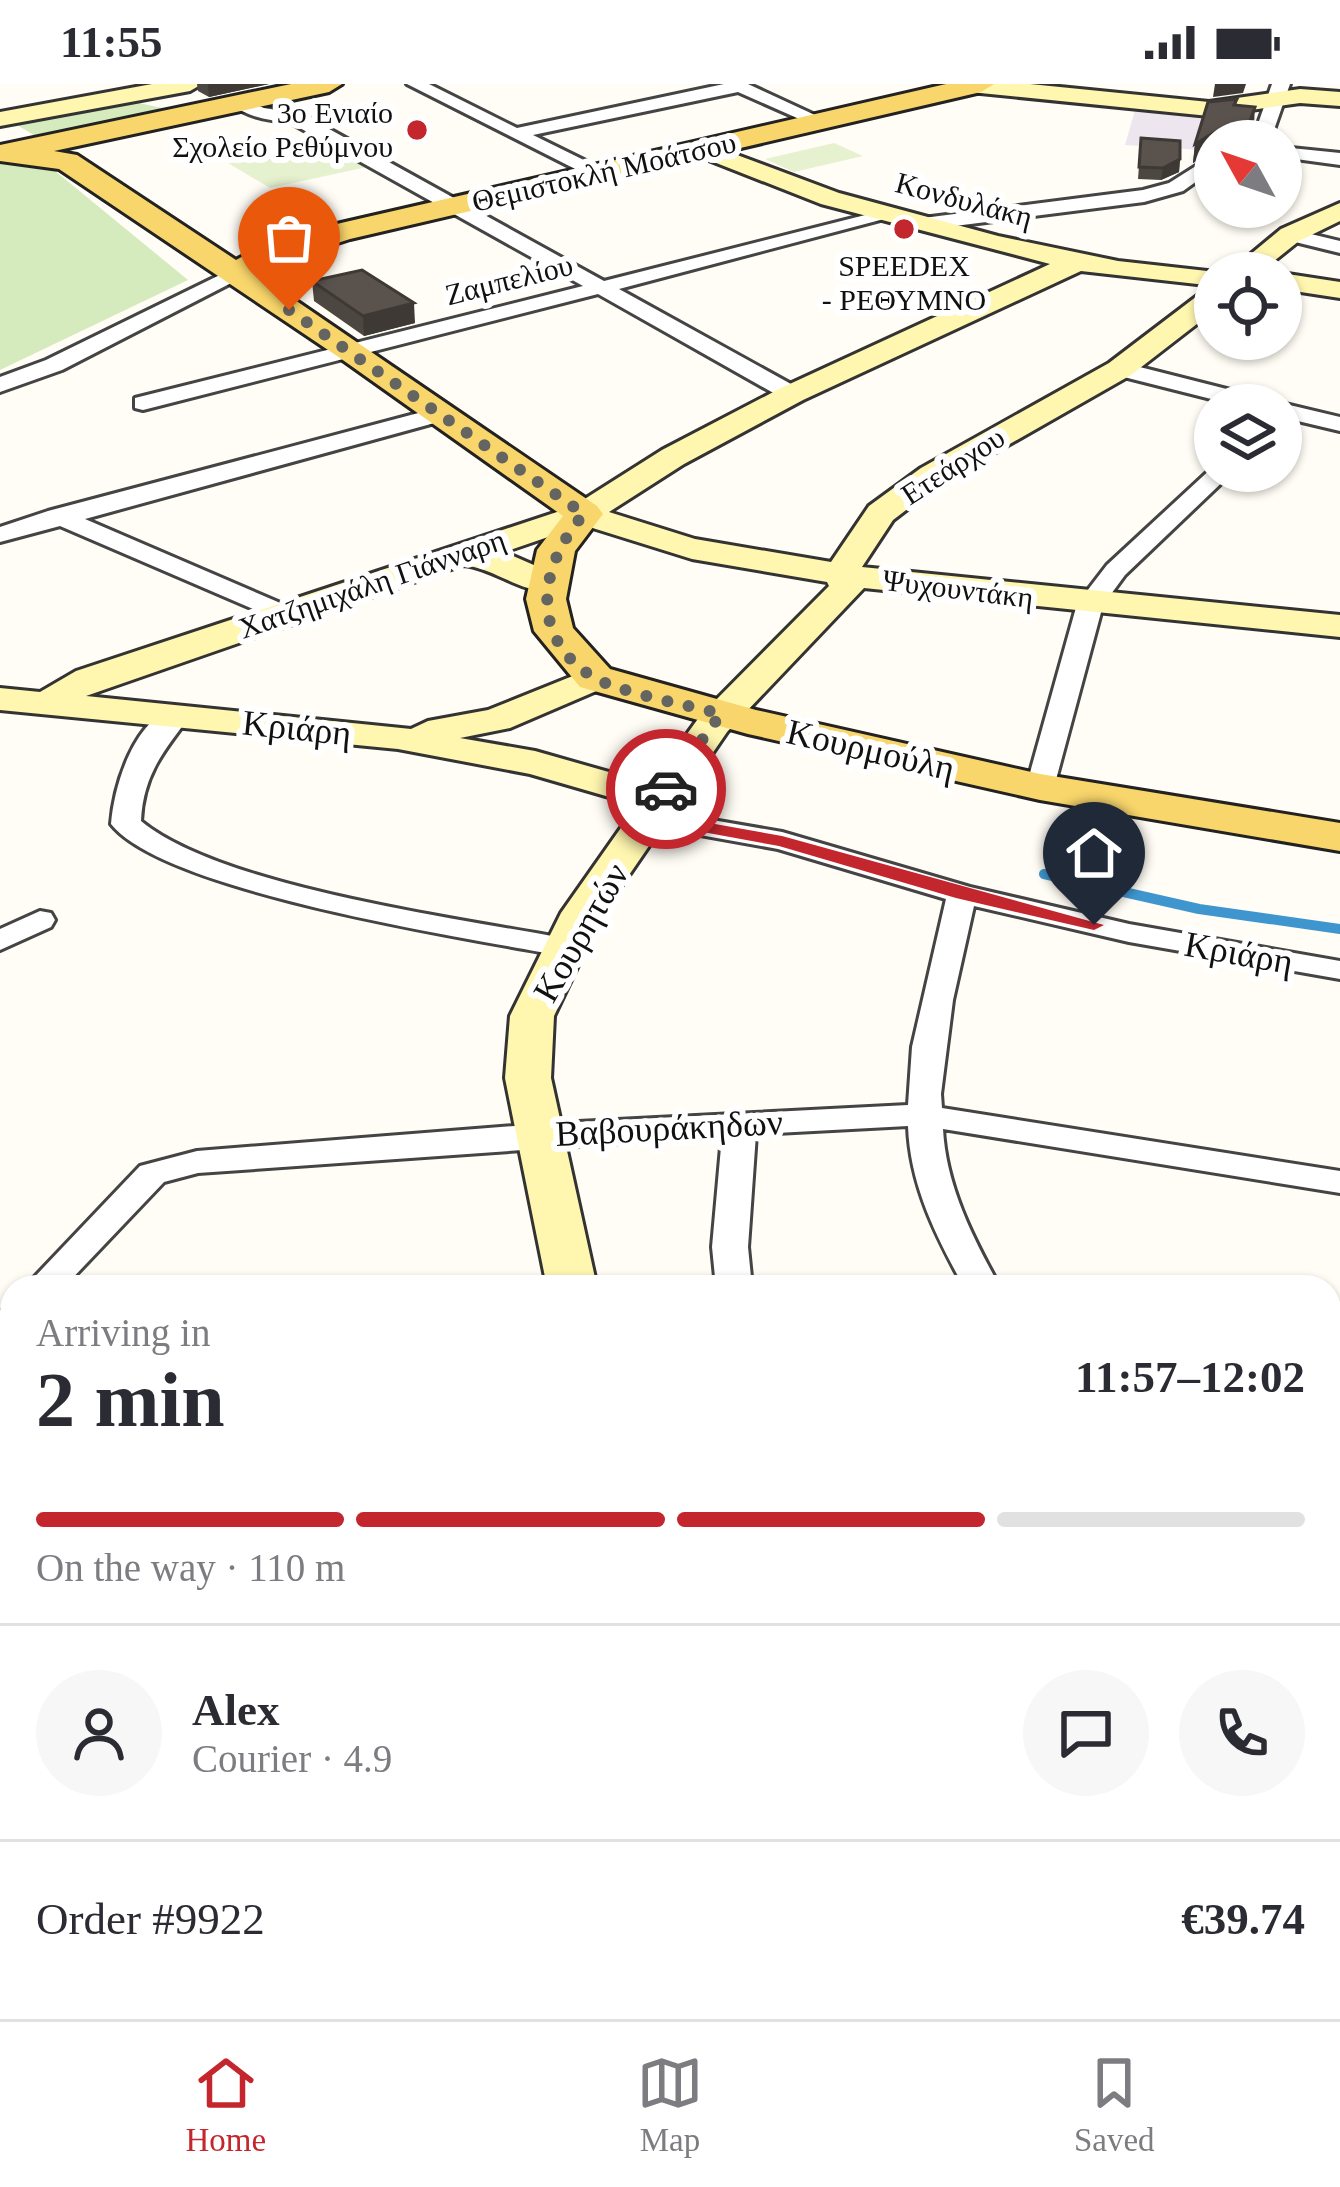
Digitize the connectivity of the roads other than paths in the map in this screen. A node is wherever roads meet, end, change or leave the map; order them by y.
1 (329, 84) edge
2 (416, 84) edge
3 (736, 85) edge
4 (970, 85) edge
5 (1279, 91) edge
6 (195, 97) edge
7 (1340, 99) edge
8 (239, 103) junction
9 (1269, 120) edge
10 (821, 122) junction
11 (517, 134) junction
12 (90, 136) junction
13 (1, 138) edge
14 (705, 150) junction
15 (1302, 154) edge
16 (1340, 159) edge
17 (68, 161) junction
18 (595, 173) junction
19 (1194, 175) edge
20 (456, 206) junction
21 (1340, 211) edge
22 (889, 215) junction
23 (923, 224) junction
24 (1290, 236) junction
25 (1340, 248) edge
26 (1269, 252) edge
27 (1076, 263) junction
28 (232, 274) junction
29 (1194, 276) edge
30 (1302, 284) edge
31 (604, 287) junction
32 (1340, 290) edge
33 (1194, 312) edge
34 (352, 350) junction
35 (1120, 369) junction
36 (0, 385) edge
37 (1194, 388) edge
38 (792, 394) junction
39 (143, 404) dead end
40 (441, 414) junction
41 (1302, 416) edge
42 (1340, 424) edge
43 (1200, 492) edge
44 (584, 514) junction
45 (57, 516) junction
46 (0, 535) edge
47 (455, 555) junction
48 (840, 574) junction
49 (547, 583) junction
50 (1090, 604) junction
51 (283, 614) junction
52 (1340, 626) edge
53 (580, 686) junction
54 (0, 699) edge
55 (49, 702) junction
56 (721, 714) junction
57 (178, 715) junction
58 (398, 737) junction
59 (495, 756) junction
60 (1040, 787) junction
61 (654, 808) junction
62 (1340, 837) edge
63 (962, 894) junction
64 (40, 920) dead end
65 (0, 941) edge
66 (563, 947) junction
67 (1340, 970) edge
68 (921, 1114) junction
69 (740, 1123) junction
70 (539, 1135) junction
71 (1340, 1183) edge
72 (54, 1275) edge
73 (569, 1275) edge
74 (733, 1275) edge
75 (975, 1275) edge

1 - 8 main road
2 - 11 street
3 - 10 street
3 - 11 street
4 - 5 street
4 - 10 main road, Θεμιστοκλή Μοάτσου
5 - 7 street
5 - 9 street
6 - 8 main road
6 - 12 main road
6 - 13 street
8 - 20 street
10 - 14 main road, Θεμιστοκλή Μοάτσου
11 - 18 street
12 - 13 main road
12 - 17 main road
13 - 17 main road
14 - 18 main road, Θεμιστοκλή Μοάτσου
14 - 22 street, Κονδυλάκη
15 - 16 street
17 - 28 main road
18 - 20 main road, Θεμιστοκλή Μοάτσου
19 - 23 street
20 - 28 main road, Θεμιστοκλή Μοάτσου
20 - 31 street
21 - 24 street
22 - 23 street, Κονδυλάκη
22 - 31 street, Ζαμπελίου
23 - 27 street, Κονδυλάκη
24 - 25 street
24 - 26 street
27 - 29 street, Κονδυλάκη
27 - 38 street, Χατζημιχάλη Γιάνναρη
28 - 34 main road
28 - 36 street
30 - 32 street
31 - 34 street, Ζαμπελίου
31 - 38 street
33 - 35 street, Ετεάρχου
34 - 39 street, Ζαμπελίου
34 - 40 main road
35 - 37 street
35 - 48 street, Ετεάρχου
38 - 44 street, Χατζημιχάλη Γιάνναρη
40 - 44 main road
40 - 45 street
41 - 42 street
43 - 50 street
44 - 47 street, Χατζημιχάλη Γιάνναρη
44 - 48 street, Ψυχουντάκη
44 - 49 main road
45 - 46 street
45 - 51 street
47 - 49 street
47 - 51 street, Χατζημιχάλη Γιάνναρη
48 - 50 street, Ψυχουντάκη
48 - 56 street, Ετεάρχου
49 - 53 main road
50 - 52 street, Ψυχουντάκη
50 - 60 street
51 - 55 street, Χατζημιχάλη Γιάνναρη
53 - 56 main road, Κουρμούλη
53 - 58 street
53 - 59 street
54 - 55 street, Κριάρη
55 - 57 street, Κριάρη
56 - 60 main road, Κουρμούλη
56 - 61 street, Ετεάρχου
57 - 58 street, Κριάρη
57 - 66 street
58 - 59 street, Κριάρη
59 - 61 street, Κριάρη
60 - 62 main road, Κουρμούλη
61 - 63 street, Κριάρη
61 - 66 street, Κουρητών
63 - 67 street, Κριάρη
63 - 68 street
64 - 65 street
66 - 70 street, Κουρητών
68 - 69 street, Βαβουράκηδων
68 - 71 street, Βαβουράκηδων
68 - 75 street
69 - 70 street, Βαβουράκηδων
69 - 74 street
70 - 72 street, Βαβουράκηδων
70 - 73 street, Κουρητών

